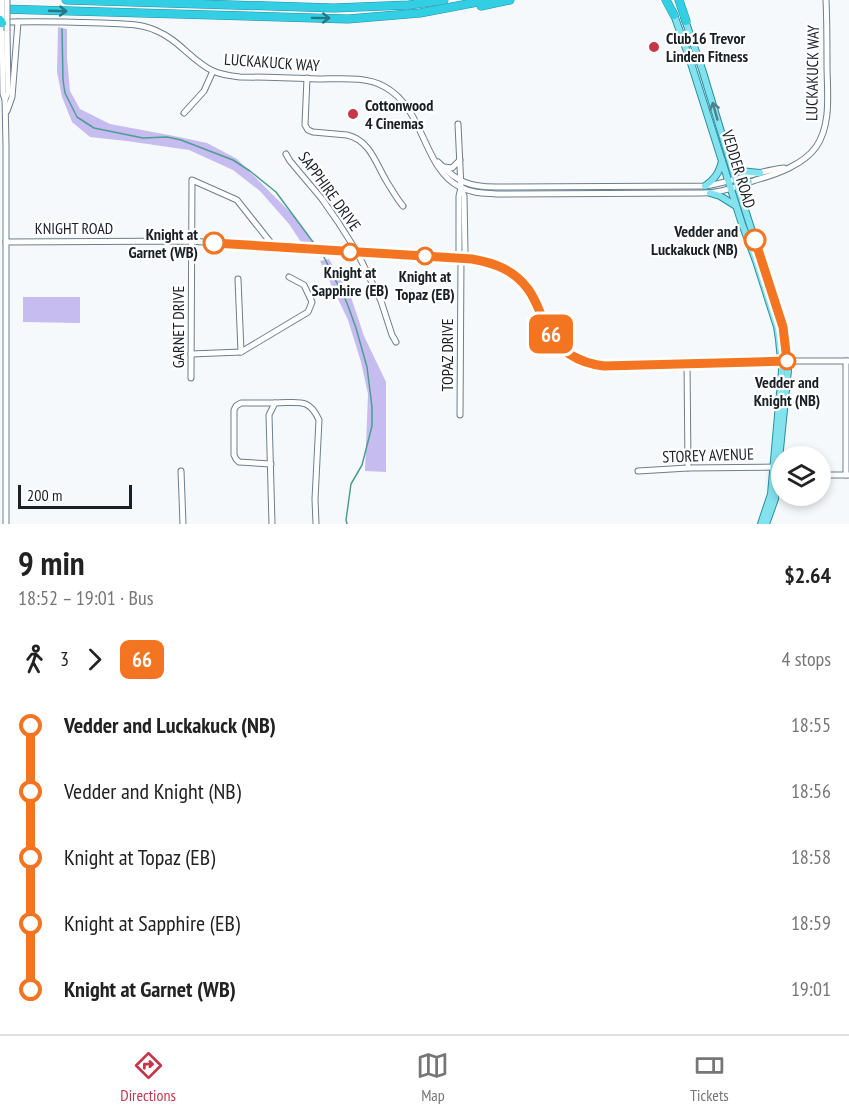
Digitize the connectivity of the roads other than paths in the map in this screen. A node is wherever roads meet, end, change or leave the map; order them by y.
1 (2, 0) edge
2 (6, 0) edge
3 (66, 0) edge
4 (420, 0) edge
5 (444, 0) edge
6 (488, 0) edge
7 (510, 0) edge
8 (668, 0) edge
9 (678, 0) edge
10 (826, 0) edge
11 (390, 6) junction
12 (674, 15) joint
13 (372, 18) junction
14 (5, 20) edge
15 (686, 21) joint
16 (0, 71) edge
17 (213, 71) junction
18 (307, 78) junction
19 (3, 80) junction
20 (5, 99) junction
21 (184, 113) dead end
22 (5, 115) junction
23 (458, 124) dead end
24 (286, 154) dead end
25 (434, 158) junction
26 (460, 160) junction
27 (722, 160) junction
28 (443, 167) junction
29 (732, 167) junction
30 (789, 167) junction
31 (760, 173) junction
32 (749, 182) junction
33 (461, 184) junction
34 (733, 184) junction
35 (705, 186) junction
36 (710, 193) junction
37 (742, 201) junction
38 (403, 206) dead end
39 (736, 206) junction
40 (191, 241) junction
41 (6, 242) junction
42 (276, 248) junction
43 (357, 252) junction
44 (461, 258) junction
45 (289, 277) dead end
46 (238, 279) dead end
47 (396, 342) dead end
48 (241, 352) junction
49 (191, 354) junction
50 (784, 361) junction
51 (847, 361) edge
52 (687, 363) junction
53 (191, 378) dead end
54 (275, 403) junction
55 (460, 415) dead end
56 (778, 446) edge
57 (272, 464) junction
58 (771, 467) edge
59 (688, 468) junction
60 (181, 471) dead end
61 (638, 471) dead end
62 (831, 475) edge
63 (847, 475) edge
64 (771, 494) edge
65 (773, 506) edge
66 (6, 524) edge
67 (183, 524) edge
68 (272, 524) edge
69 (316, 524) edge
70 (761, 524) edge
71 (766, 524) edge

1 - 14 street, bridge
2 - 14 street, bridge
3 - 11 highway
4 - 11 highway
5 - 11 highway
6 - 13 highway
7 - 13 highway
8 - 12 highway
9 - 15 highway
10 - 30 street, LUCKAKUCK WAY
12 - 27 main road, VEDDER ROAD
14 -> 13 highway
14 - 17 street, LUCKAKUCK WAY
14 - 19 street
14 - 20 street
14 - 22 street
29 -> 15 main road, VEDDER ROAD
16 - 19 street
17 - 18 street, LUCKAKUCK WAY
17 - 21 street
18 - 25 street, LUCKAKUCK WAY
18 - 38 street
19 - 20 street
20 - 22 street
22 - 41 street
23 - 26 street, TOPAZ DRIVE
24 - 43 street, SAPPHIRE DRIVE
25 - 28 street, LUCKAKUCK WAY
25 - 33 street, LUCKAKUCK WAY
26 - 28 street
26 - 33 street, TOPAZ DRIVE
27 - 34 main road, VEDDER ROAD
27 - 35 main road
28 - 33 street, LUCKAKUCK WAY
29 - 31 main road
29 - 34 main road, VEDDER ROAD
30 - 31 street, LUCKAKUCK WAY
30 - 32 street, LUCKAKUCK WAY
31 - 34 street, LUCKAKUCK WAY
32 - 34 street, LUCKAKUCK WAY
32 - 37 main road
33 - 35 street, LUCKAKUCK WAY
33 - 36 street, LUCKAKUCK WAY
33 - 44 street, TOPAZ DRIVE
34 - 35 street, LUCKAKUCK WAY
34 - 36 street, LUCKAKUCK WAY
34 - 37 main road, VEDDER ROAD
34 - 39 main road, VEDDER ROAD
36 - 39 main road
37 - 50 main road, VEDDER ROAD
39 - 50 main road, VEDDER ROAD
40 - 41 street, KNIGHT ROAD
40 - 42 street, KNIGHT ROAD
40 - 42 street, GARNET DRIVE
40 - 49 street, GARNET DRIVE
41 - 66 street
42 - 43 street, KNIGHT ROAD
43 - 44 street, KNIGHT ROAD
43 - 47 street, SAPPHIRE DRIVE
44 - 52 street, KNIGHT ROAD
44 - 55 street, TOPAZ DRIVE
45 - 48 street
46 - 48 street
48 - 49 street
49 - 53 street, GARNET DRIVE
50 - 51 street, KNIGHT ROAD
50 - 52 street, KNIGHT ROAD
50 - 56 main road, VEDDER ROAD
51 - 63 street
52 - 59 street
54 - 57 street
54 - 57 street
54 - 69 street
57 - 68 street
58 - 59 street, STOREY AVENUE
59 - 61 street, STOREY AVENUE
60 - 67 street
62 - 63 street
64 - 70 main road, VEDDER ROAD
65 - 71 main road, VEDDER ROAD

